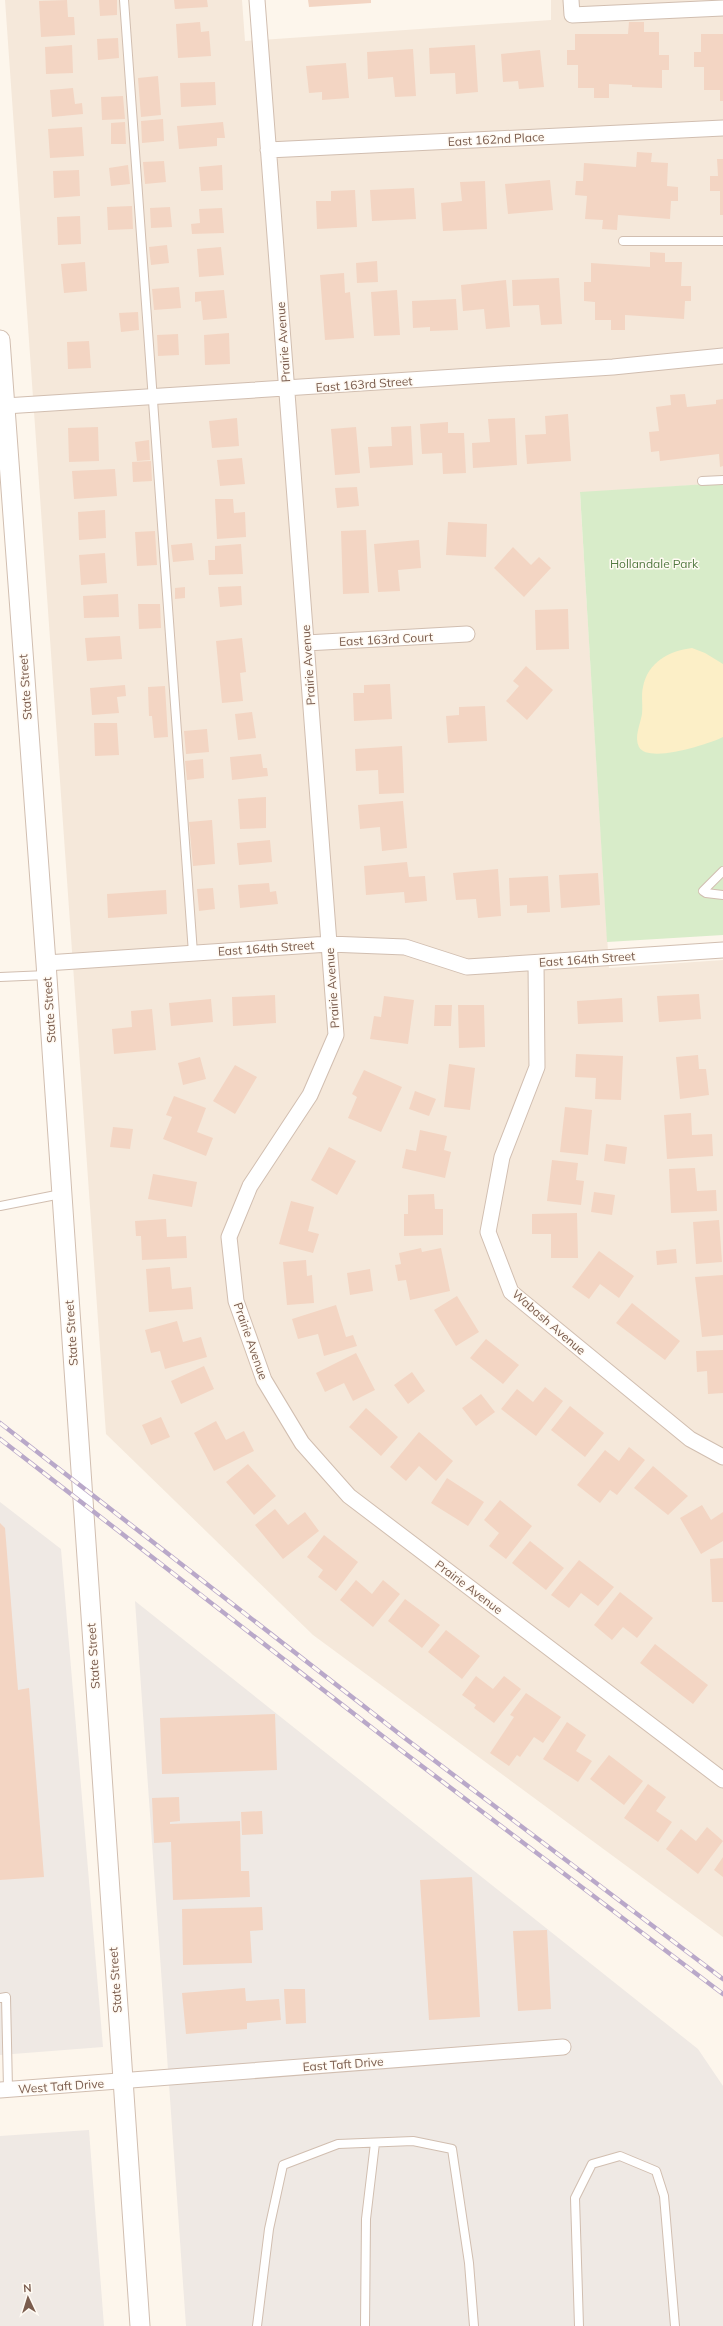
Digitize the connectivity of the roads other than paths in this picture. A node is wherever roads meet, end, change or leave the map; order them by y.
1 (124, 0) edge
2 (257, 0) edge
3 (571, 0) edge
4 (672, 5) edge
5 (723, 8) edge
6 (723, 128) edge
7 (268, 150) junction
8 (623, 240) dead end
9 (723, 241) edge
10 (0, 340) edge
11 (723, 356) edge
12 (286, 389) junction
13 (152, 398) junction
14 (5, 406) junction
15 (723, 480) edge
16 (702, 481) dead end
17 (467, 634) dead end
18 (306, 643) junction
19 (723, 871) edge
20 (723, 895) edge
21 (329, 944) junction
22 (723, 950) edge
23 (193, 953) junction
24 (536, 963) junction
25 (46, 969) junction
26 (0, 977) edge
27 (62, 1194) junction
28 (0, 1206) edge
29 (723, 1457) edge
30 (723, 1780) edge
31 (0, 1998) edge
32 (563, 2047) dead end
33 (122, 2081) junction
34 (4, 2090) edge
35 (375, 2143) junction
36 (140, 2326) edge
37 (257, 2326) edge
38 (365, 2326) edge
39 (474, 2326) edge
40 (579, 2326) edge
41 (675, 2326) edge

1 - 13 lane
2 - 7 street, Prairie Avenue
3 - 4 street
4 - 5 street
6 - 7 street, East 162nd Place
7 - 12 street, Prairie Avenue
8 - 9 lane
10 - 14 street, State Street
11 - 12 street, East 163rd Street
12 - 13 street, East 163rd Street
12 - 18 street, Prairie Avenue
13 - 14 street, East 163rd Street
13 - 23 lane
14 - 25 street, State Street
15 - 16 lane
17 - 18 street, East 163rd Court
18 - 21 street, Prairie Avenue
19 - 20 lane
21 - 23 street, East 164th Street
21 - 24 street, East 164th Street
21 - 30 street, Prairie Avenue
22 - 24 street, East 164th Street
23 - 25 street, East 164th Street
24 - 29 street, Wabash Avenue
25 - 26 lane
25 - 27 street, State Street
27 - 28 lane
27 - 33 street, State Street
31 - 34 lane
32 - 33 street, East Taft Drive
33 - 34 street, West Taft Drive
33 - 36 street, State Street
35 - 37 lane
35 - 38 lane
35 - 39 lane
40 - 41 lane

